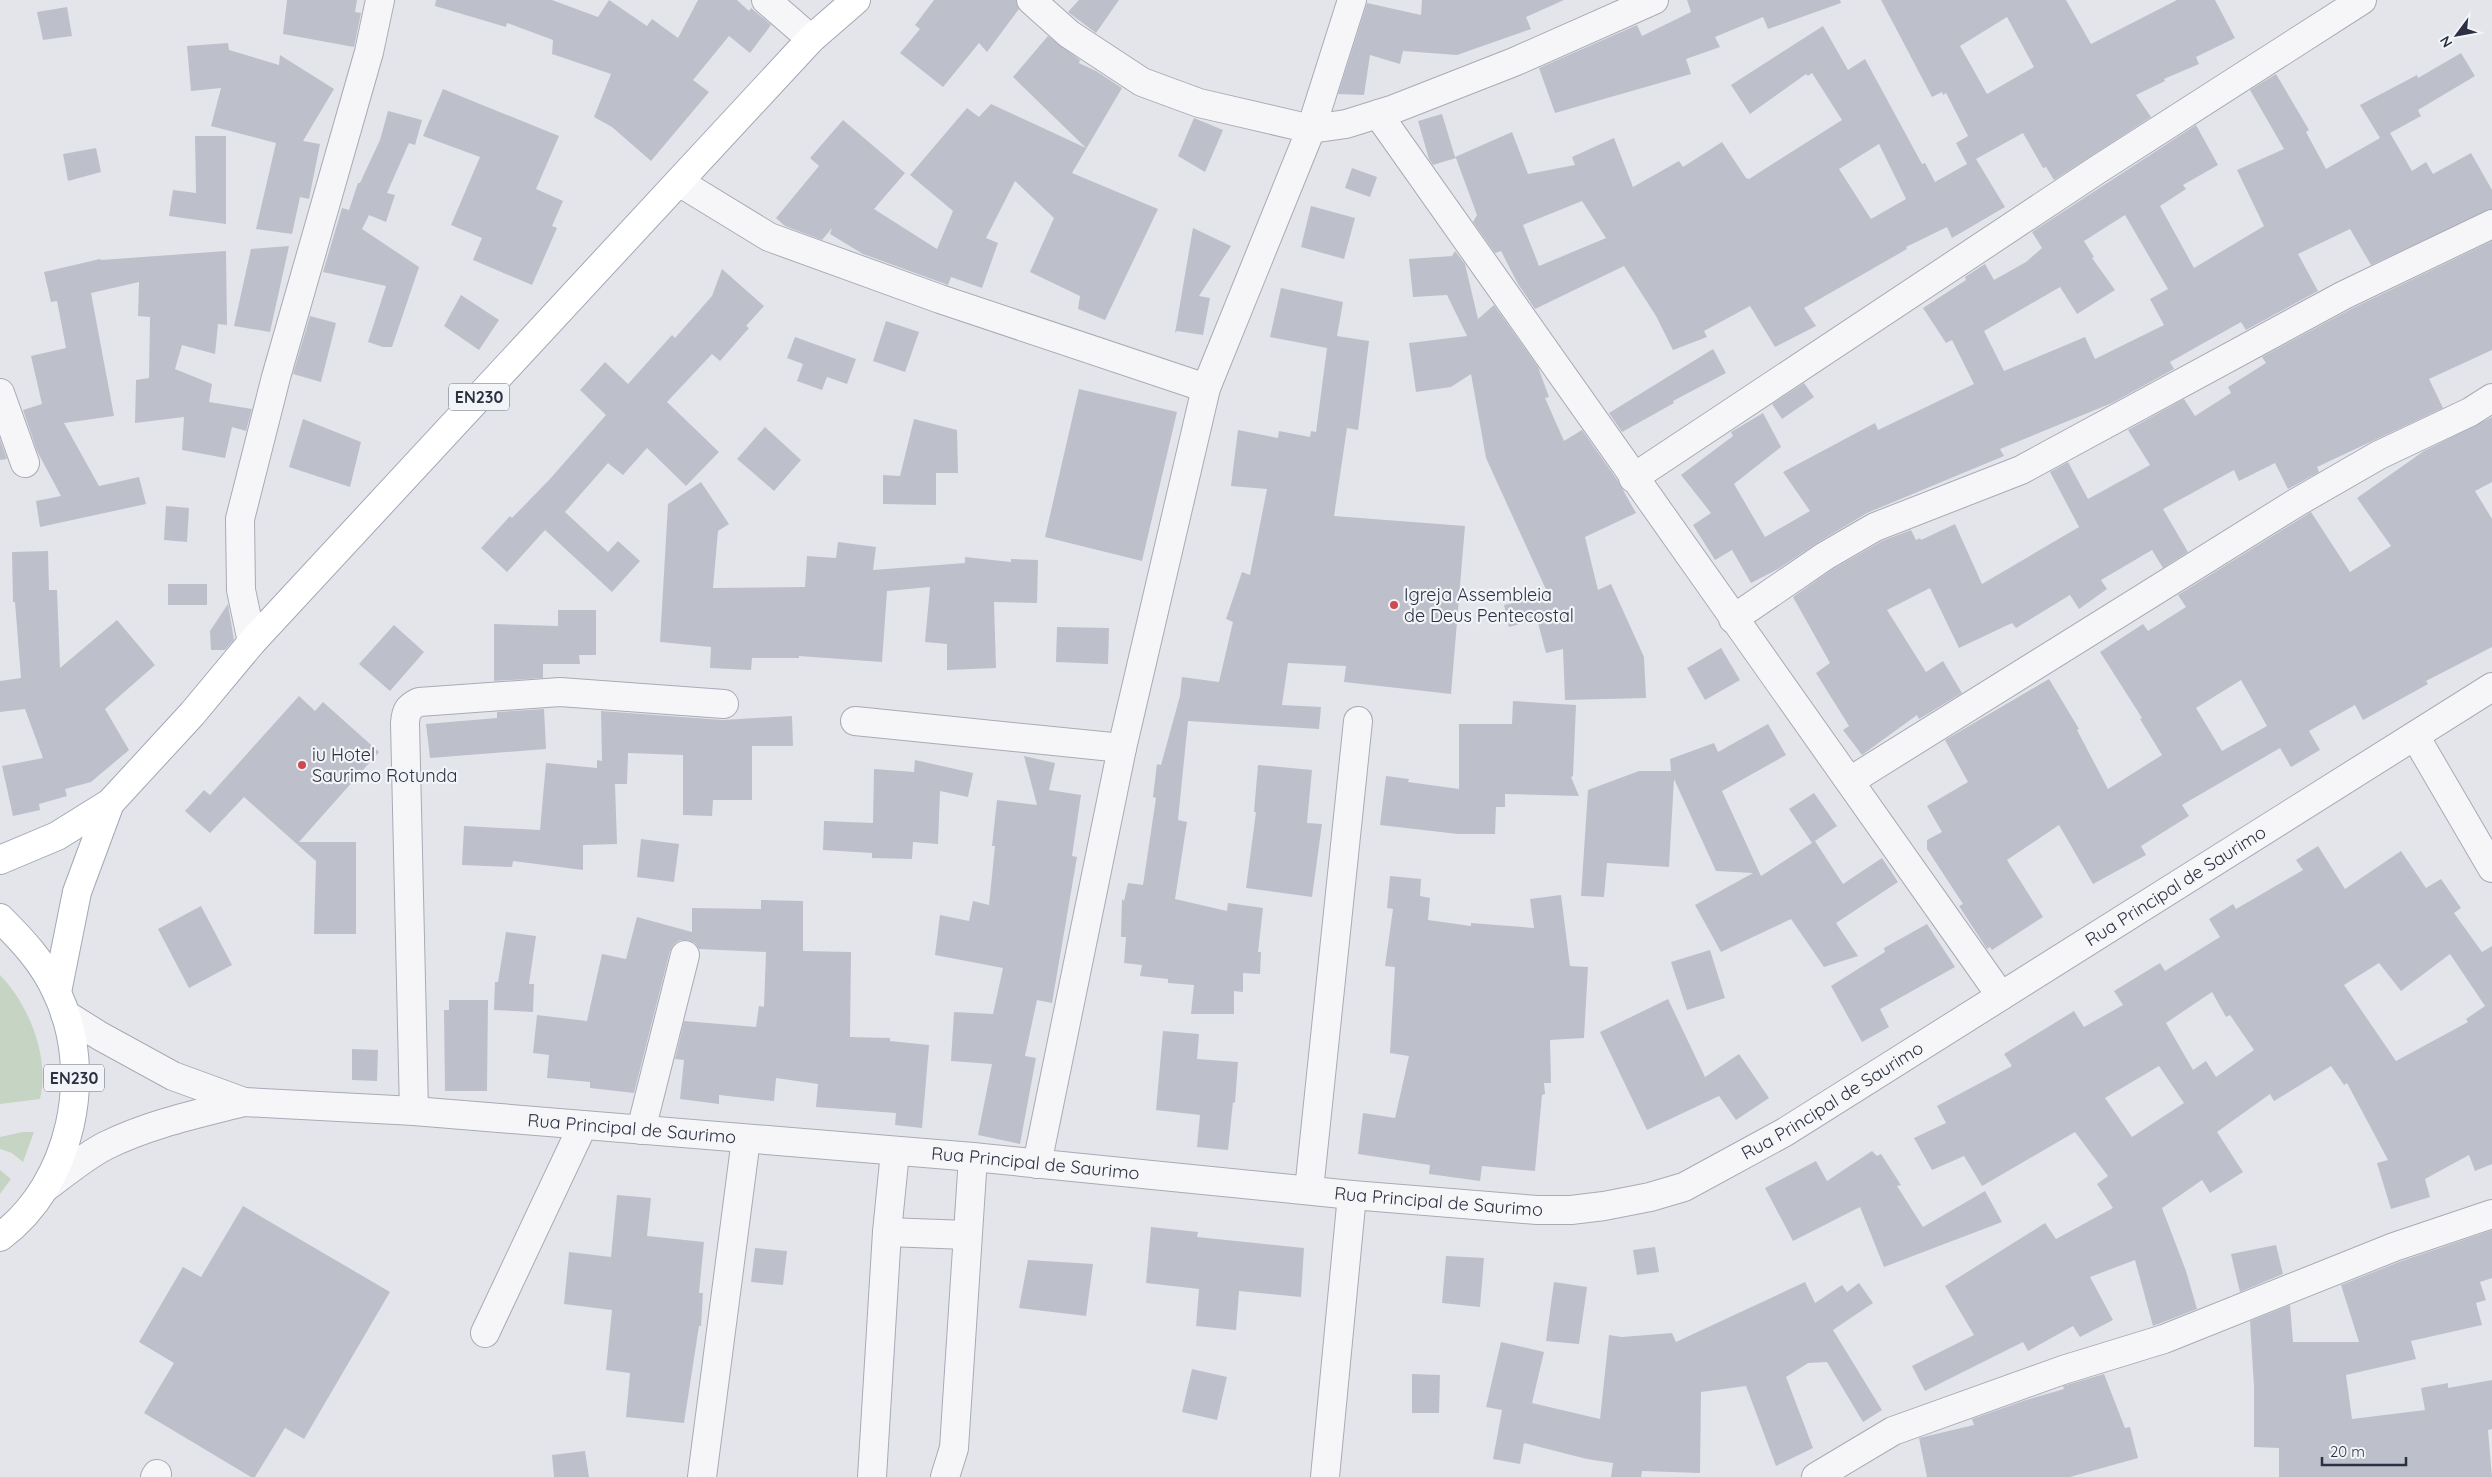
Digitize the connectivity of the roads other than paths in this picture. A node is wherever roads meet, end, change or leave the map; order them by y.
1 (380, 0) edge
2 (766, 0) edge
3 (856, 0) edge
4 (1031, 0) edge
5 (1352, 0) edge
6 (1654, 0) edge
7 (2362, 0) edge
8 (811, 39) junction
9 (1378, 114) junction
10 (1310, 129) junction
11 (679, 182) junction
12 (2492, 224) edge
13 (1206, 388) junction
14 (0, 393) edge
15 (2492, 398) edge
16 (25, 464) dead end
17 (1633, 478) junction
18 (1733, 619) junction
19 (252, 642) junction
20 (2492, 687) edge
21 (724, 704) dead end
22 (855, 721) dead end
23 (1358, 721) dead end
24 (2415, 736) junction
25 (1122, 748) junction
26 (1850, 781) junction
27 (110, 803) junction
28 (0, 860) edge
29 (2492, 868) edge
30 (0, 918) edge
31 (685, 955) dead end
32 (2001, 996) junction
33 (61, 1003) junction
34 (244, 1102) junction
35 (414, 1111) junction
36 (583, 1125) junction
37 (641, 1130) junction
38 (746, 1139) junction
39 (894, 1152) junction
40 (973, 1157) junction
41 (1037, 1164) junction
42 (45, 1188) junction
43 (1310, 1190) junction
44 (1352, 1195) junction
45 (2492, 1214) edge
46 (887, 1232) junction
47 (967, 1235) junction
48 (0, 1237) edge
49 (485, 1333) dead end
50 (702, 1477) edge
51 (872, 1477) edge
52 (946, 1477) edge
53 (1325, 1477) edge
54 (1816, 1477) edge

1 - 19 street
2 - 8 street
3 - 8 main road, EN230
4 - 10 street
5 - 10 street
6 - 9 street
7 - 17 street
8 - 11 main road, EN230
9 - 10 street
9 - 17 street
10 - 13 street
11 - 13 street
11 - 19 main road, EN230
12 - 18 street
13 - 25 street
14 - 16 street
15 - 26 street
17 - 18 street
18 - 26 street
19 - 27 main road, EN230
20 - 24 street, Rua Principal de Saurimo
21 - 35 street
22 - 25 street
23 - 43 street
24 - 29 street
24 - 32 street, Rua Principal de Saurimo
25 - 41 street
26 - 32 street
27 - 28 main road, EN230
27 - 33 main road, EN230
30 - 33 main road, EN230
31 - 37 street
32 - 44 street, Rua Principal de Saurimo
33 - 34 street
33 - 42 main road, EN230
34 - 35 street, Rua Principal de Saurimo
34 - 42 street
35 - 36 street, Rua Principal de Saurimo
36 - 37 street, Rua Principal de Saurimo
36 - 49 street
37 - 38 street, Rua Principal de Saurimo
38 - 39 street, Rua Principal de Saurimo
38 - 50 street
39 - 40 street, Rua Principal de Saurimo
39 - 46 street
40 - 41 street, Rua Principal de Saurimo
40 - 47 street
41 - 43 street, Rua Principal de Saurimo
42 - 48 main road, EN230
43 - 44 street, Rua Principal de Saurimo
44 - 53 street
45 - 54 street
46 - 47 street
46 - 51 street
47 - 52 street

